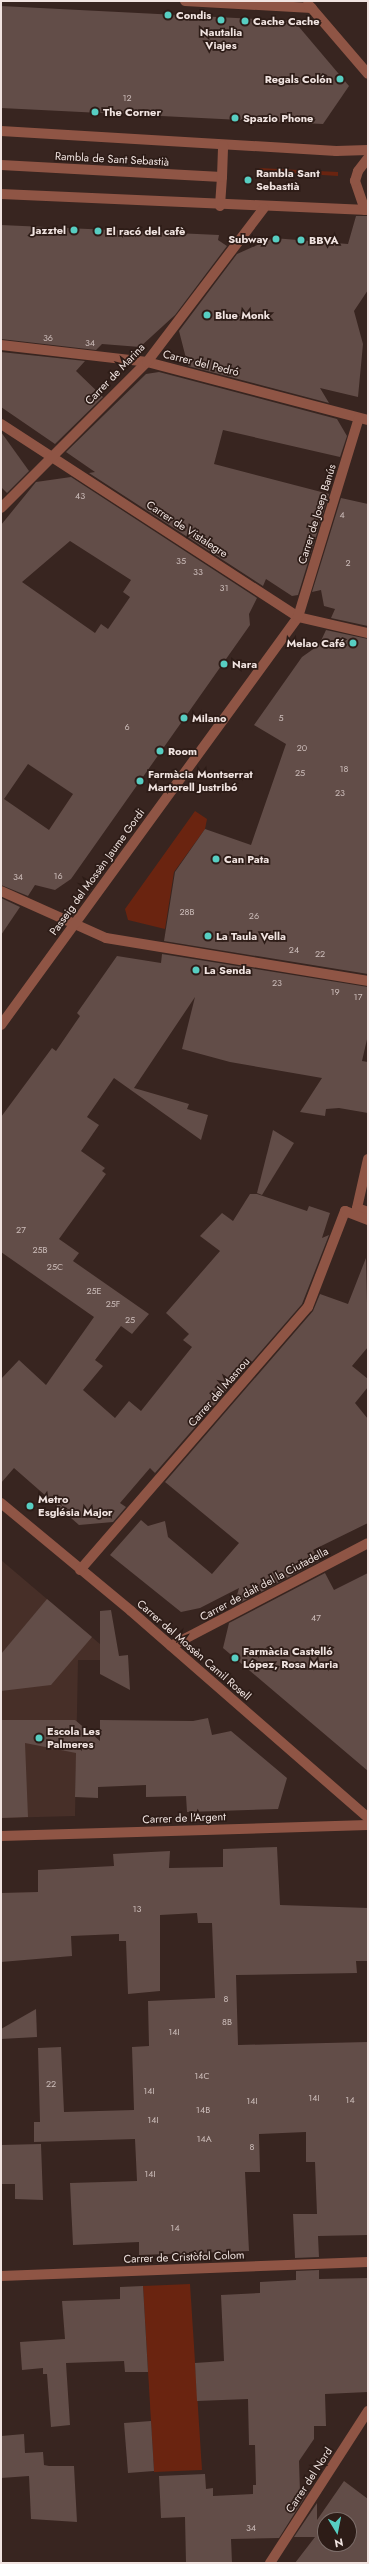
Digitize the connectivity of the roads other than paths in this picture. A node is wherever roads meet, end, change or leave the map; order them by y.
1 (185, 1) edge
2 (308, 4) edge
3 (368, 73) edge
4 (1, 131) edge
5 (224, 145) junction
6 (368, 150) edge
7 (368, 158) edge
8 (1, 165) edge
9 (222, 177) junction
10 (1, 194) edge
11 (220, 206) junction
12 (264, 208) junction
13 (367, 210) edge
14 (1, 345) edge
15 (147, 362) junction
16 (363, 419) edge
17 (1, 424) edge
18 (52, 454) junction
19 (1, 508) edge
20 (298, 616) junction
21 (368, 633) edge
22 (1, 891) edge
23 (75, 923) junction
24 (368, 981) edge
25 (1, 1025) edge
26 (368, 1159) edge
27 (368, 1212) edge
28 (368, 1220) edge
29 (1, 1503) edge
30 (368, 1543) edge
31 (80, 1570) junction
32 (171, 1646) junction
33 (368, 1818) edge
34 (368, 1825) edge
35 (1, 1836) edge
36 (368, 2262) edge
37 (1, 2276) edge
38 (368, 2411) edge
39 (270, 2563) edge

1 - 2 street
2 - 3 street
4 - 5 street, Rambla de Sant Sebastià
5 - 6 street, Rambla de Sant Sebastià
5 - 9 street
7 - 13 street
8 - 9 street, Rambla de Sant Sebastià
9 - 11 street
10 - 11 street
11 - 12 street
12 - 13 street
12 - 15 street, Carrer de Marina
14 - 15 street, Carrer del Pedró
15 - 16 street, Carrer del Pedró
15 - 18 street, Carrer de Marina
16 - 20 street, Carrer de Josep Banús
17 - 18 street, Carrer de Vistalegre
18 - 19 street, Carrer de Marina
18 - 20 street, Carrer de Vistalegre
20 - 21 street, Carrer de Vistalegre
20 - 23 street, Passeig del Mossèn Jaume Gordi
22 - 23 street
23 - 24 street
23 - 25 street, Passeig del Mossèn Jaume Gordi
26 - 27 street
28 - 31 street, Carrer del Masnou
29 - 31 street, Carrer del Mossèn Camil Rosell
30 - 32 street, Carrer de dalt del la Ciutadella
31 - 32 street, Carrer del Mossèn Camil Rosell
32 - 33 street, Carrer del Mossèn Camil Rosell
34 - 35 street, Carrer de l'Argent
36 - 37 street, Carrer de Cristòfol Colom
38 - 39 street, Carrer del Nord

